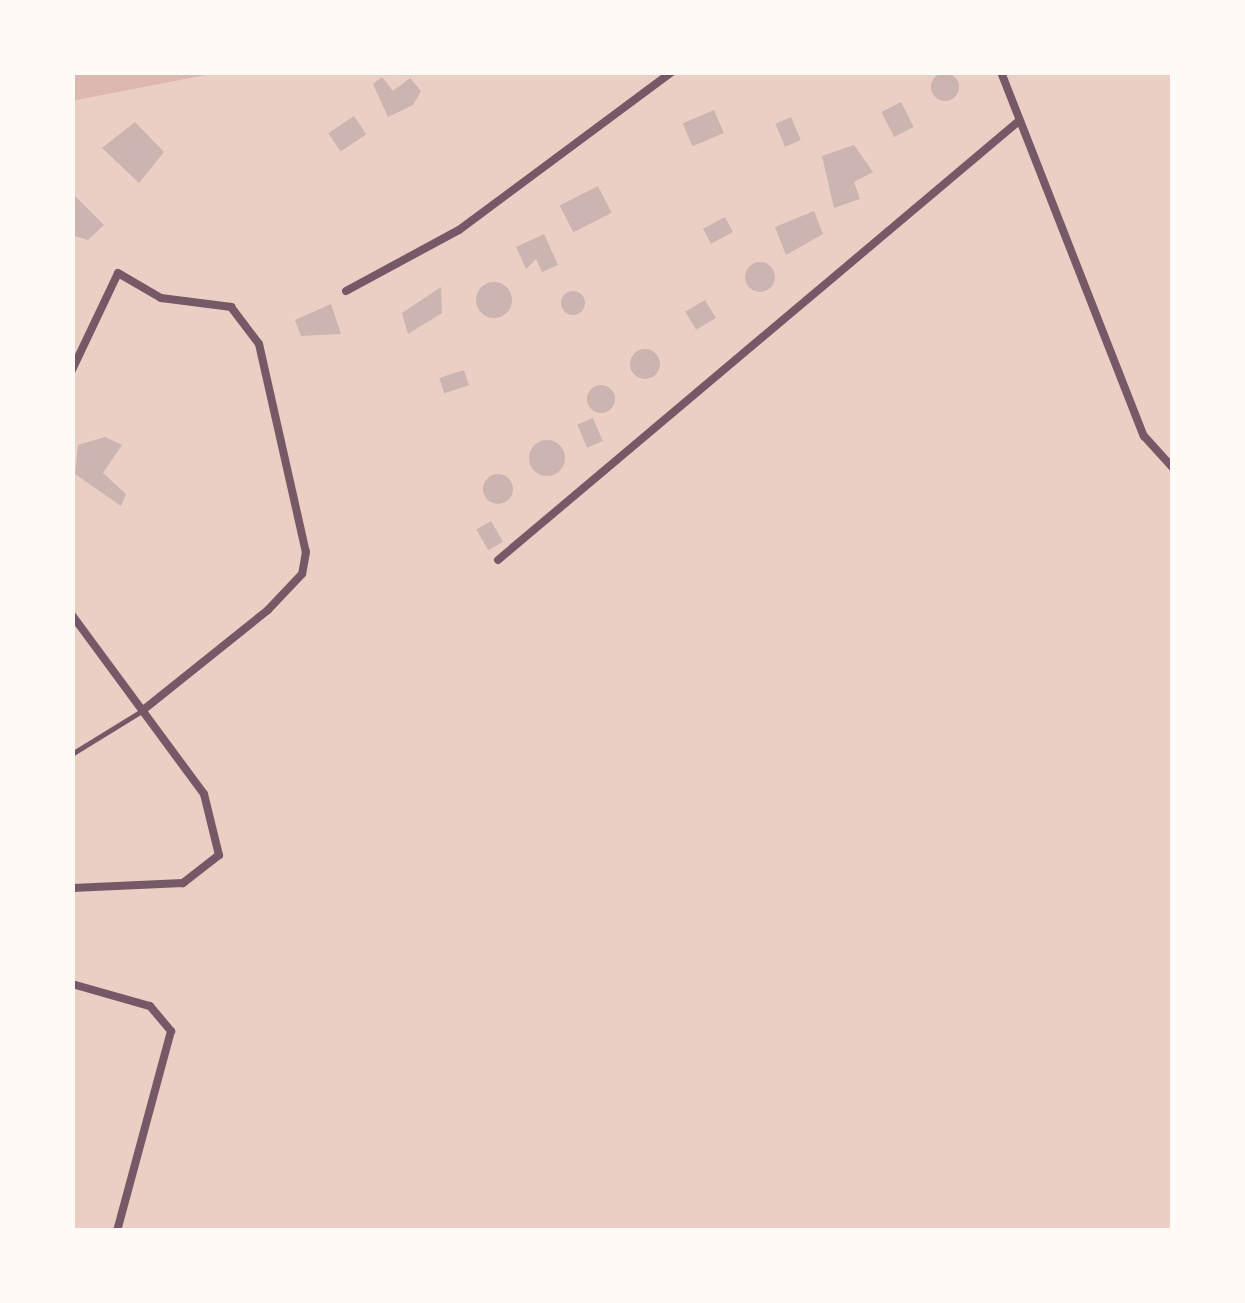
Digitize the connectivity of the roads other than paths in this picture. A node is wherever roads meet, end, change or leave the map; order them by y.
1 (671, 72) edge
2 (1001, 72) edge
3 (1019, 121) junction
4 (346, 291) dead end
5 (72, 370) edge
6 (1170, 468) edge
7 (497, 560) dead end
8 (72, 616) edge
9 (142, 711) junction
10 (72, 754) edge
11 (72, 888) edge
12 (72, 984) edge
13 (117, 1231) edge

1 - 4 street
2 - 3 street
3 - 6 street
3 - 7 street
5 - 9 street
8 - 9 street
9 - 10 lane
9 - 11 street
12 - 13 street

